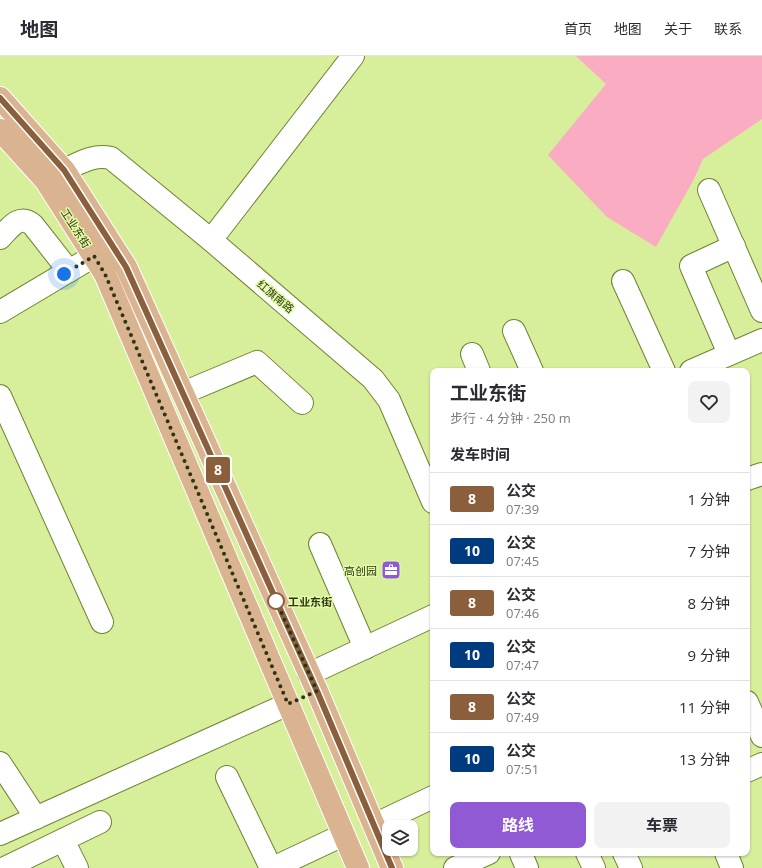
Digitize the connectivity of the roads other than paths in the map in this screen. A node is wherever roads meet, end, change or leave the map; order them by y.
1 (353, 56) edge
2 (0, 98) edge
3 (0, 130) edge
4 (64, 170) junction
5 (709, 190) dead end
6 (0, 238) edge
7 (211, 240) junction
8 (734, 246) junction
9 (94, 256) junction
10 (69, 271) junction
11 (623, 281) dead end
12 (762, 311) edge
13 (0, 312) edge
14 (514, 331) dead end
15 (762, 340) edge
16 (729, 354) junction
17 (531, 368) edge
18 (663, 368) edge
19 (698, 368) edge
20 (183, 393) junction
21 (0, 396) edge
22 (302, 403) dead end
23 (762, 474) edge
24 (750, 477) edge
25 (430, 489) edge
26 (320, 544) dead end
27 (430, 617) edge
28 (102, 622) dead end
29 (365, 648) junction
30 (313, 682) junction
31 (288, 704) junction
32 (750, 709) edge
33 (762, 736) edge
34 (0, 763) edge
35 (762, 764) edge
36 (750, 770) edge
37 (227, 777) dead end
38 (430, 798) edge
39 (36, 818) junction
40 (100, 822) dead end
41 (374, 825) junction
42 (0, 834) edge
43 (343, 835) junction
44 (63, 840) junction
45 (481, 856) edge
46 (588, 856) edge
47 (625, 856) edge
48 (727, 856) edge
49 (5, 868) edge
50 (77, 868) edge
51 (272, 868) edge
52 (358, 868) edge
53 (392, 868) edge
54 (455, 868) edge
55 (594, 868) edge
56 (631, 868) edge
57 (732, 868) edge

1 - 7 street
2 - 4 main road, 工业东街
3 - 9 main road, 工业东街
4 - 7 street, 红旗南路
4 - 20 main road, 工业东街
5 - 8 street
6 - 10 street
7 - 25 street, 红旗南路
8 - 12 street
8 - 16 street
9 - 10 street
9 - 31 main road, 工业东街
10 - 13 street
11 - 18 street
14 - 17 street
15 - 16 street
16 - 19 street
20 - 22 street
20 - 30 main road, 工业东街
21 - 28 street
23 - 24 street
26 - 29 street
27 - 29 street
29 - 30 street
30 - 31 main road
30 - 41 main road, 工业东街
31 - 39 street
31 - 43 main road, 工业东街
32 - 33 street
34 - 39 street
35 - 36 street
37 - 51 street
38 - 41 street
39 - 42 street
40 - 44 street
41 - 53 main road, 工业东街
43 - 51 street
43 - 52 main road, 工业东街
44 - 49 street
44 - 50 street
45 - 54 street
46 - 55 street
47 - 56 street
48 - 57 street

